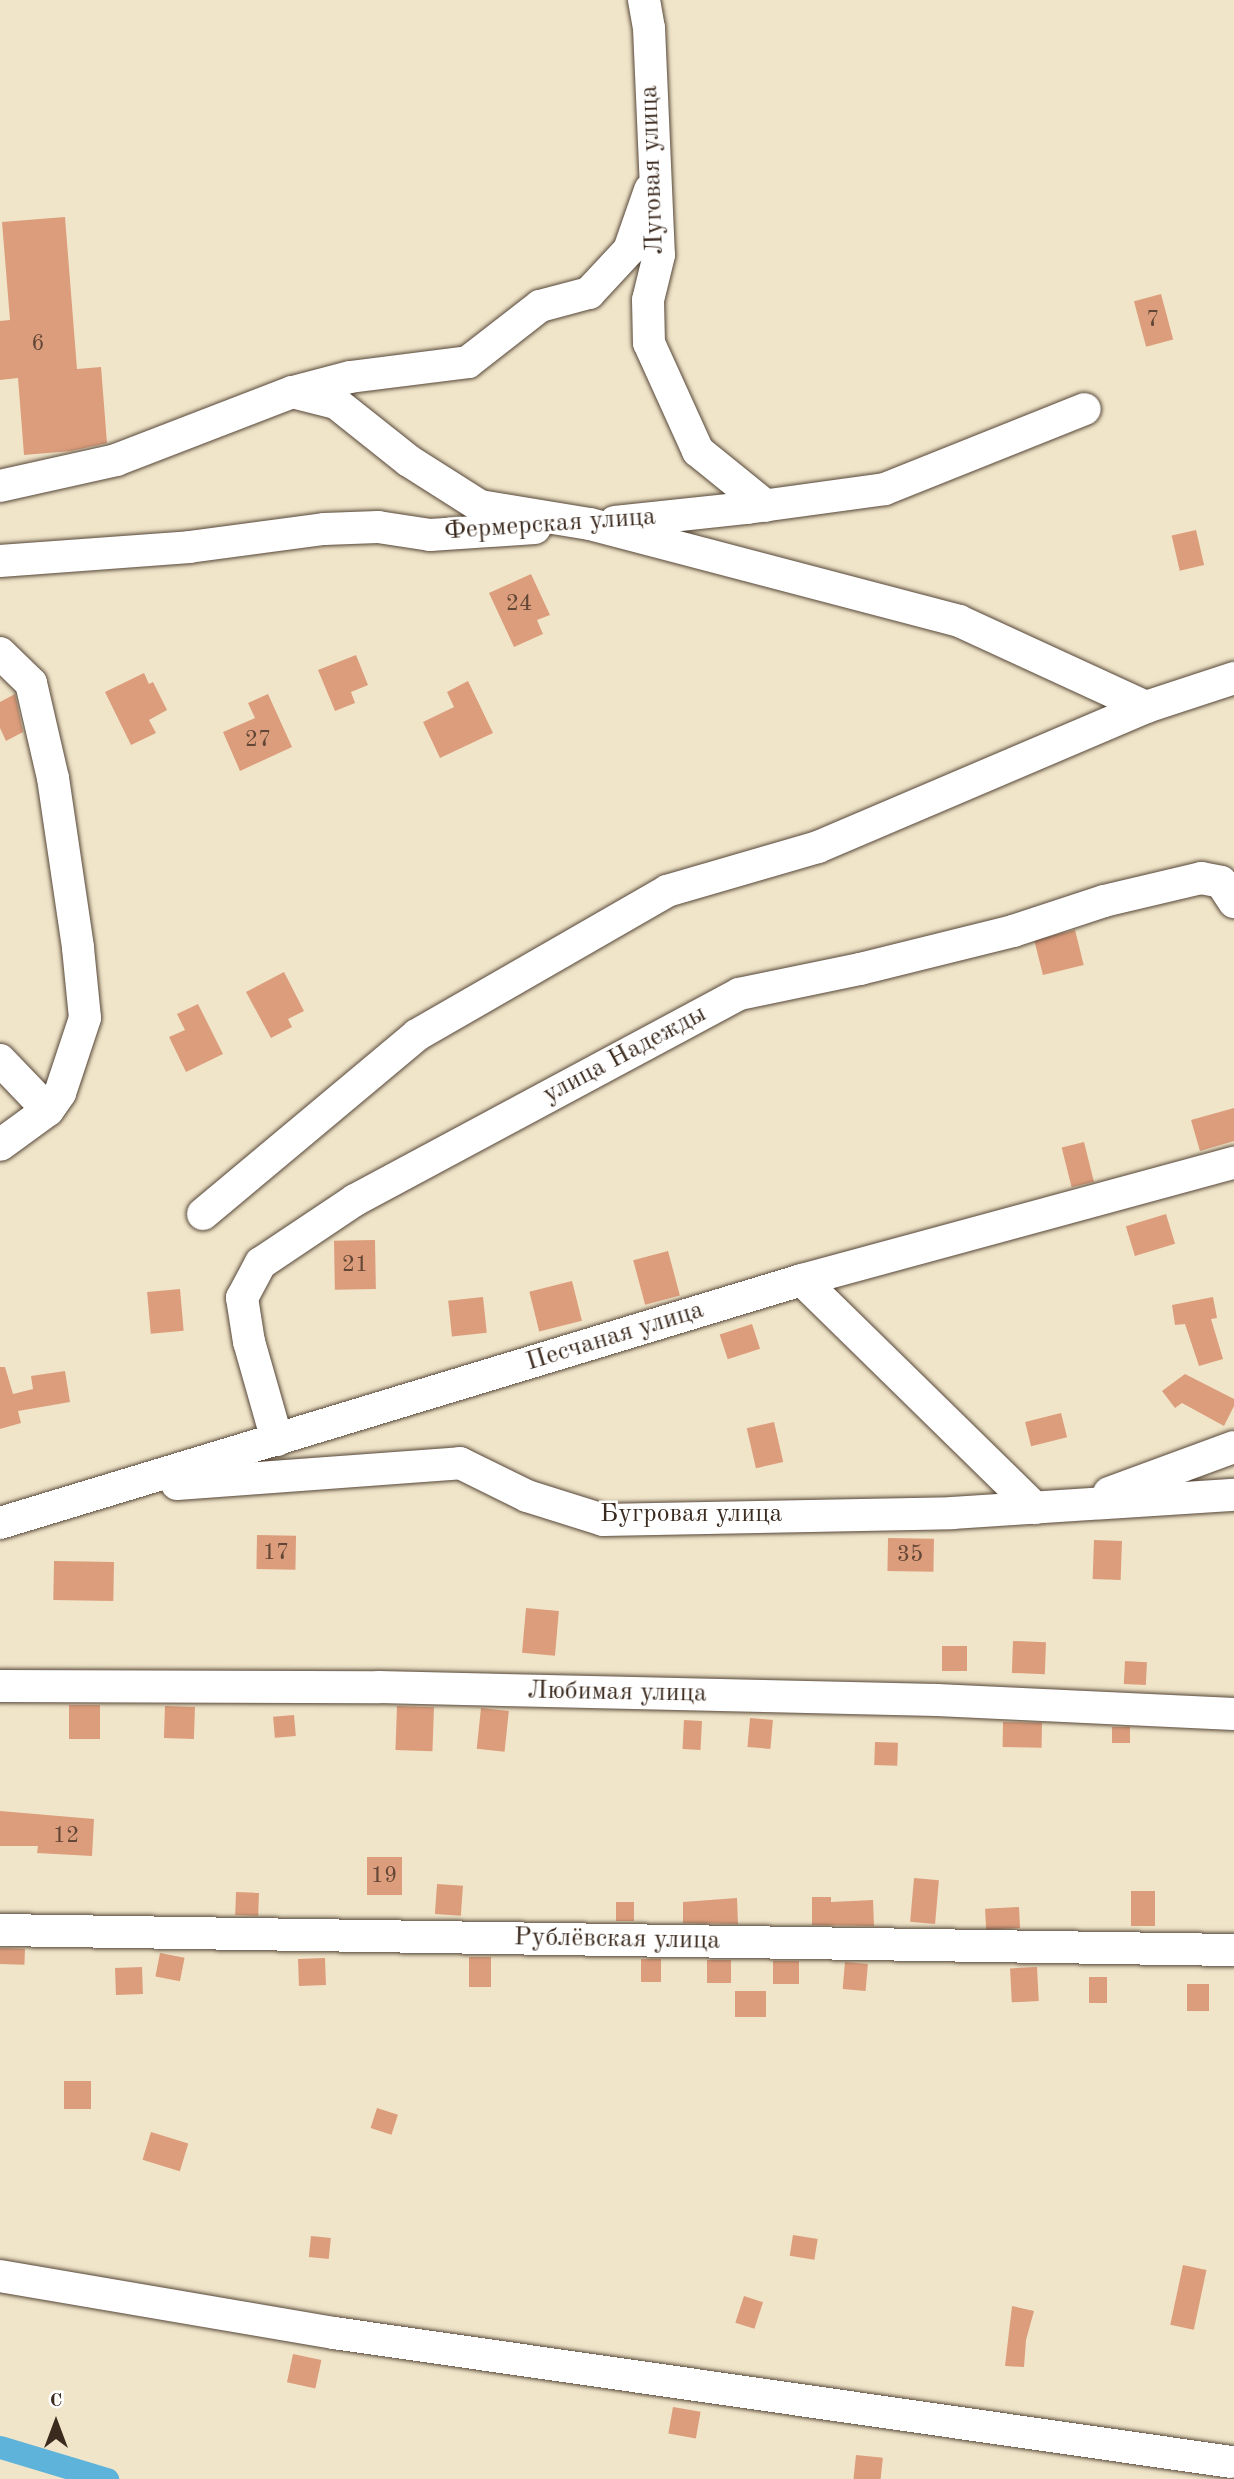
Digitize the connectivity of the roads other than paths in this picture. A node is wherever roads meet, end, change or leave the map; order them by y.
1 (644, 0) edge
2 (655, 174) junction
3 (292, 392) junction
4 (1085, 409) dead end
5 (0, 486) edge
6 (766, 506) junction
7 (590, 524) junction
8 (0, 561) edge
9 (0, 653) edge
10 (1234, 678) edge
11 (1146, 708) junction
12 (1234, 902) edge
13 (0, 1060) edge
14 (48, 1110) junction
15 (0, 1145) edge
16 (1234, 1163) edge
17 (203, 1214) dead end
18 (802, 1280) junction
19 (277, 1440) junction
20 (1234, 1447) edge
21 (116, 1489) junction
22 (1234, 1495) edge
23 (1074, 1505) junction
24 (1035, 1508) junction
25 (0, 1523) edge
26 (0, 1686) edge
27 (1234, 1714) edge
28 (0, 1930) edge
29 (1234, 1950) edge
30 (0, 2276) edge
31 (1231, 2462) dead end

1 - 2 street, Луговая улица
2 - 3 street
2 - 6 street, Луговая улица
3 - 5 street
3 - 7 street
4 - 6 street, Фермерская улица
6 - 7 street, Фермерская улица
7 - 8 street, Фермерская улица
7 - 11 street
9 - 14 street
10 - 11 street
11 - 17 street
12 - 19 street, улица Надежды
13 - 14 street
14 - 15 street
16 - 18 street, Песчаная улица
18 - 19 street, Песчаная улица
18 - 24 street
19 - 21 street, Песчаная улица
20 - 23 street
21 - 24 street, Бугровая улица
21 - 25 street, Песчаная улица
22 - 23 street, Бугровая улица
23 - 24 street, Бугровая улица
26 - 27 street, Любимая улица
28 - 29 street, Рублёвская улица
30 - 31 street

